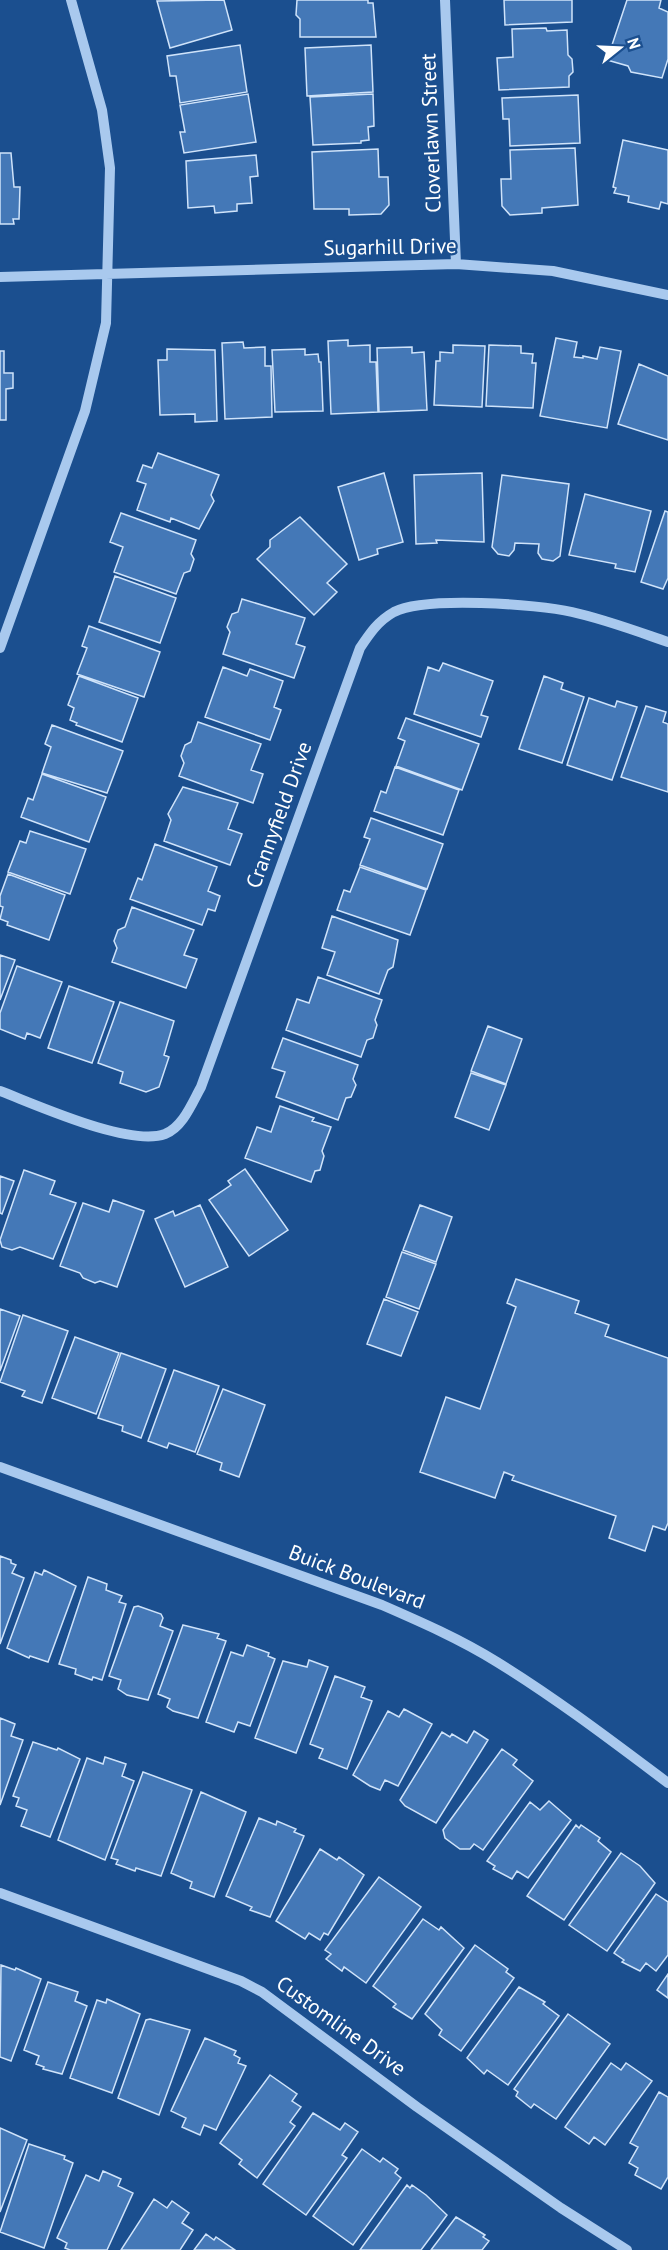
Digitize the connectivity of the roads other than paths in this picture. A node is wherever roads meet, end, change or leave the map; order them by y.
1 (70, 0) edge
2 (445, 0) edge
3 (456, 264) junction
4 (109, 273) junction
5 (0, 277) edge
6 (668, 295) edge
7 (668, 642) edge
8 (0, 648) edge
9 (0, 1091) edge
10 (0, 1467) edge
11 (668, 1783) edge
12 (0, 1893) edge
13 (627, 2250) edge

1 - 4 street
2 - 3 street, Cloverlawn Street
3 - 4 street, Sugarhill Drive
3 - 6 street, Sugarhill Drive
4 - 5 street, Sugarhill Drive
4 - 8 street
7 - 9 street, Crannyfield Drive
10 - 11 street, Buick Boulevard
12 - 13 street, Customline Drive

